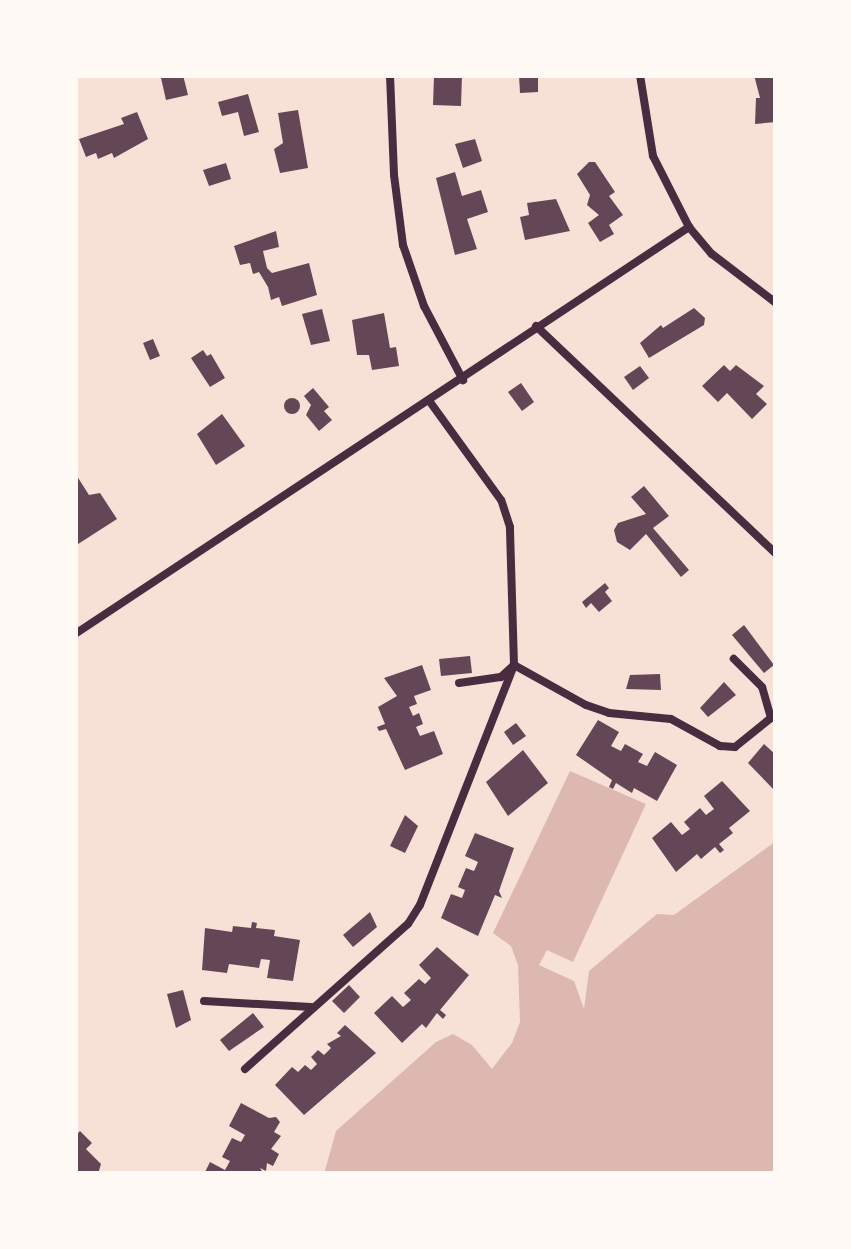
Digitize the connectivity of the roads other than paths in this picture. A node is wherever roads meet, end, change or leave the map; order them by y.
1 (390, 75) edge
2 (640, 75) edge
3 (689, 227) junction
4 (776, 303) edge
5 (536, 326) junction
6 (464, 380) junction
7 (430, 402) junction
8 (776, 554) edge
9 (75, 634) edge
10 (734, 659) dead end
11 (514, 665) junction
12 (459, 683) dead end
13 (204, 1001) dead end
14 (311, 1007) junction
15 (245, 1069) dead end

1 - 6 street
2 - 3 street
3 - 4 street
3 - 5 street
5 - 6 street
5 - 8 street
6 - 7 street
7 - 9 street
7 - 11 street
10 - 11 street
11 - 12 street
11 - 14 street
13 - 14 street
14 - 15 street

